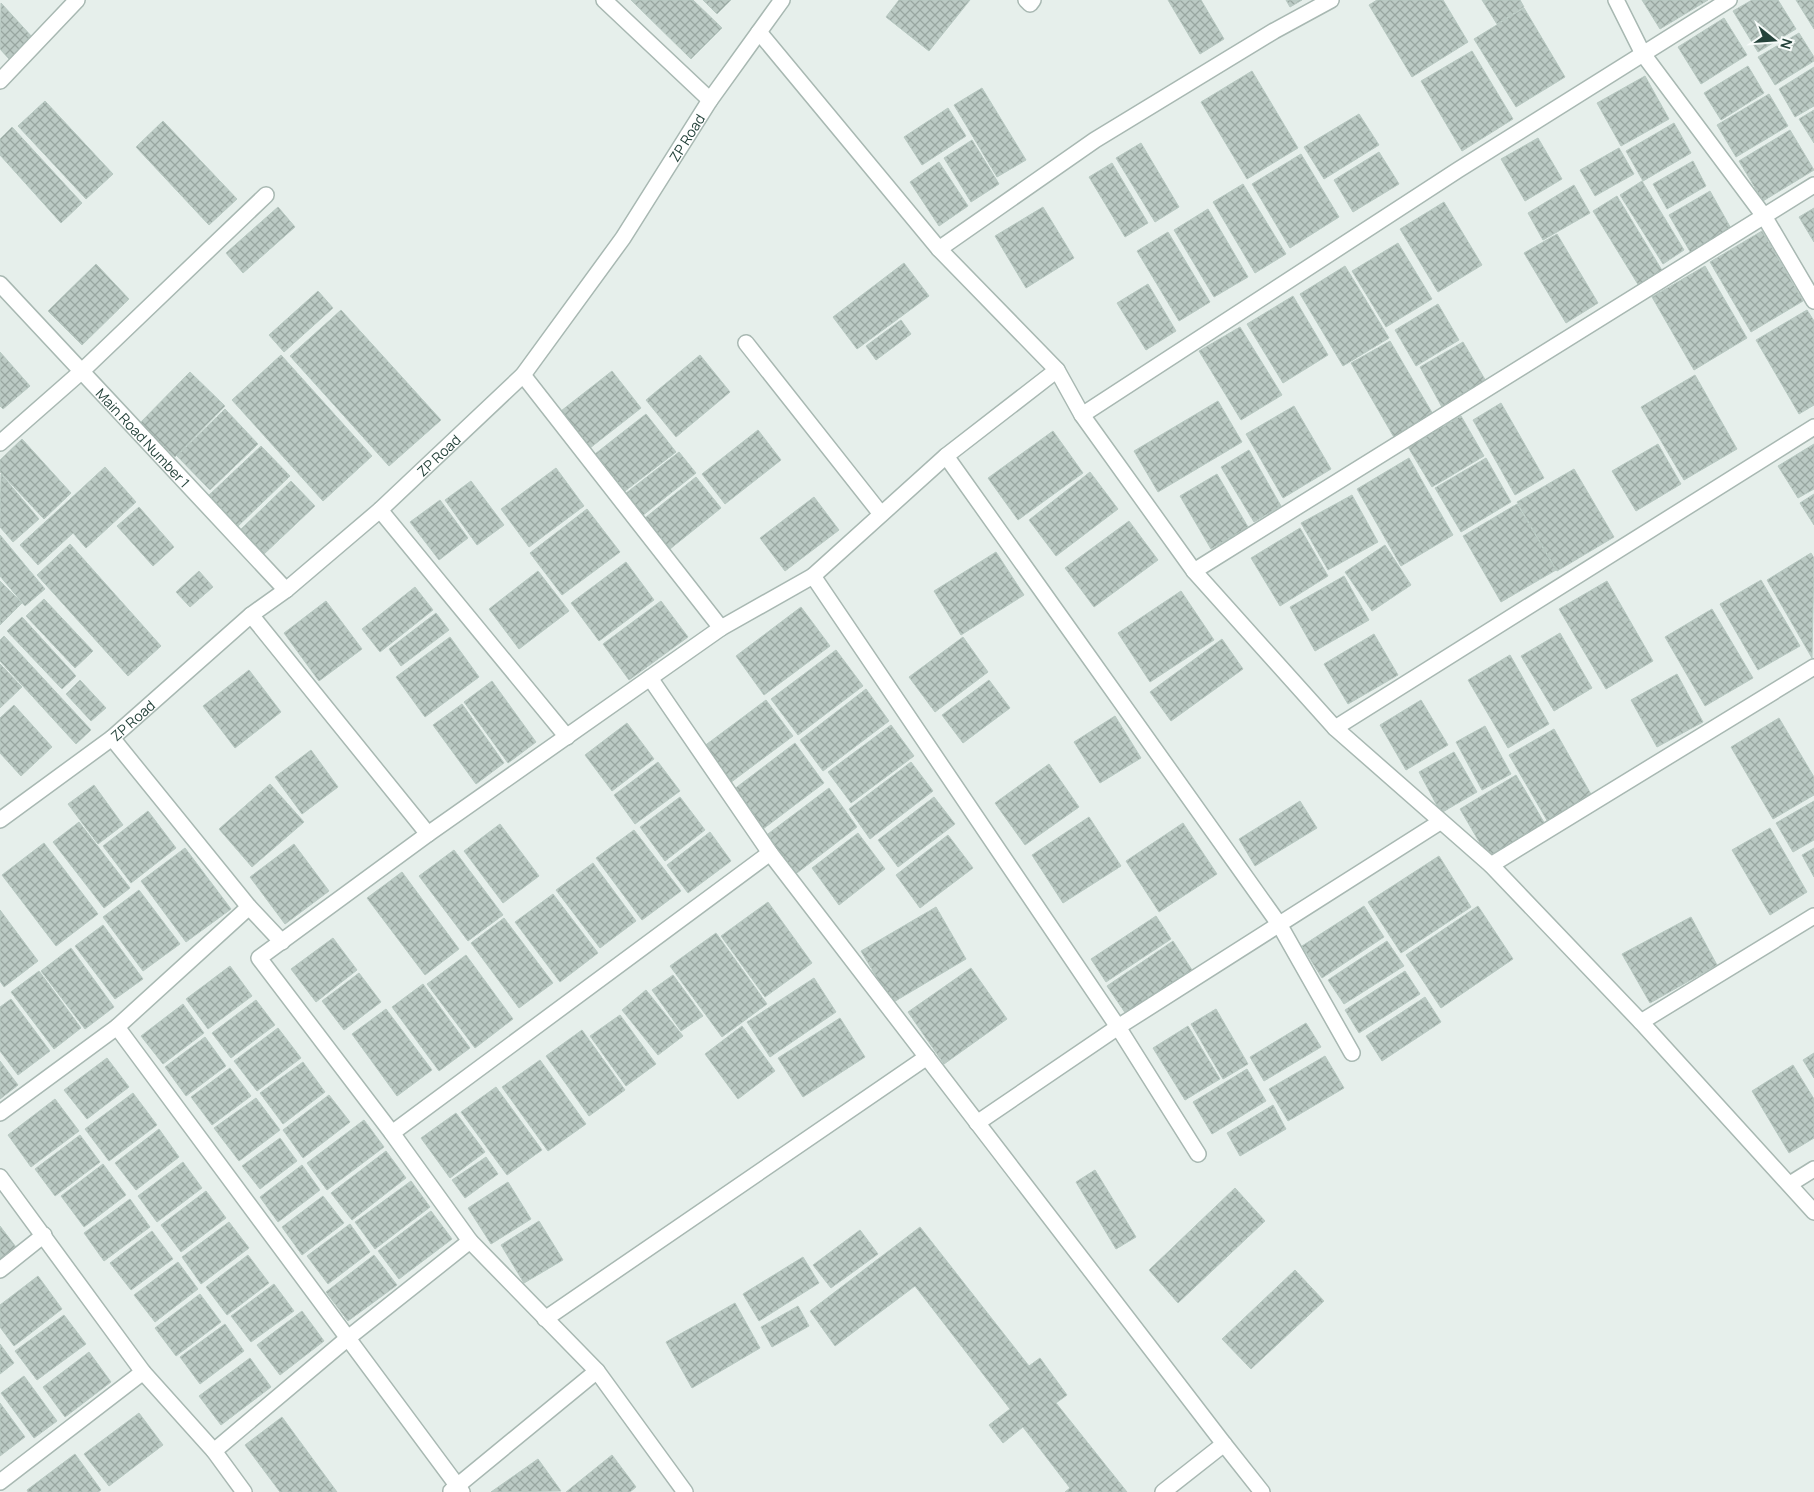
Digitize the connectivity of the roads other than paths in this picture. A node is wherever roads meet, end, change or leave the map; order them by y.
1 (77, 0) edge
2 (604, 0) edge
3 (782, 0) edge
4 (1026, 0) edge
5 (1033, 0) edge
6 (1331, 0) edge
7 (1616, 0) edge
8 (1729, 0) edge
9 (759, 32) junction
10 (1643, 54) junction
11 (0, 81) edge
12 (710, 100) junction
13 (1814, 185) edge
14 (266, 194) dead end
15 (1764, 216) junction
16 (939, 249) junction
17 (0, 284) edge
18 (1814, 301) edge
19 (746, 343) dead end
20 (1057, 370) junction
21 (82, 371) junction
22 (522, 375) junction
23 (1082, 414) junction
24 (1814, 427) edge
25 (0, 443) edge
26 (946, 456) junction
27 (380, 510) junction
28 (881, 514) junction
29 (1194, 571) junction
30 (813, 576) junction
31 (286, 590) junction
32 (252, 616) junction
33 (721, 628) junction
34 (1814, 667) edge
35 (650, 678) junction
36 (1335, 728) junction
37 (567, 737) junction
38 (112, 738) junction
39 (0, 820) edge
40 (1440, 822) junction
41 (428, 834) junction
42 (770, 853) junction
43 (1491, 865) junction
44 (249, 907) junction
45 (1814, 916) edge
46 (1279, 924) junction
47 (282, 942) junction
48 (1641, 1022) junction
49 (117, 1027) junction
50 (1118, 1027) junction
51 (1352, 1053) dead end
52 (927, 1057) junction
53 (0, 1114) edge
54 (978, 1123) junction
55 (392, 1133) junction
56 (1198, 1154) dead end
57 (1814, 1169) edge
58 (0, 1177) edge
59 (1790, 1184) junction
60 (1814, 1212) edge
61 (44, 1235) junction
62 (470, 1242) junction
63 (0, 1270) edge
64 (545, 1319) junction
65 (348, 1338) junction
66 (596, 1371) junction
67 (143, 1372) junction
68 (1224, 1444) junction
69 (214, 1451) junction
70 (4, 1485) edge
71 (456, 1490) edge
72 (244, 1492) edge
73 (685, 1492) edge
74 (1163, 1492) edge
75 (1262, 1492) edge

1 - 11 street
2 - 12 street
3 - 9 street, ZP Road
4 - 5 street
6 - 16 street
7 - 10 street
8 - 10 street
9 - 12 street, ZP Road
9 - 16 street
10 - 15 street
10 - 23 street
12 - 22 street, ZP Road
13 - 15 street
14 - 21 street
15 - 18 street
15 - 29 street
16 - 20 street
17 - 21 street, Main Road Number 1
19 - 28 street
20 - 23 street
20 - 26 street
21 - 25 street
21 - 31 street, Main Road Number 1
22 - 27 street, ZP Road
22 - 33 street
23 - 29 street
24 - 36 street
26 - 28 street
26 - 46 street
27 - 31 street, ZP Road
27 - 37 street
28 - 30 street
29 - 36 street
30 - 33 street
30 - 50 street
31 - 32 street, ZP Road
32 - 38 street, ZP Road
32 - 41 street
33 - 35 street
34 - 43 street
35 - 37 street
35 - 42 street
36 - 40 street
37 - 41 street
38 - 39 street, ZP Road
38 - 44 street
40 - 43 street
40 - 46 street
41 - 47 street
42 - 52 street
42 - 55 street
43 - 48 street
44 - 47 street
44 - 49 street
45 - 48 street
46 - 50 street
46 - 51 street
47 - 55 street
48 - 59 street
49 - 53 street
49 - 65 street
50 - 54 street
50 - 56 street
52 - 54 street
52 - 64 street
54 - 68 street
55 - 62 street
57 - 59 street
58 - 61 street
59 - 60 street
61 - 63 street
61 - 67 street
62 - 64 street
62 - 65 street
64 - 66 street
65 - 69 street
65 - 71 street
66 - 71 street
66 - 73 street
67 - 69 street
67 - 70 street
68 - 74 street
68 - 75 street
69 - 72 street

